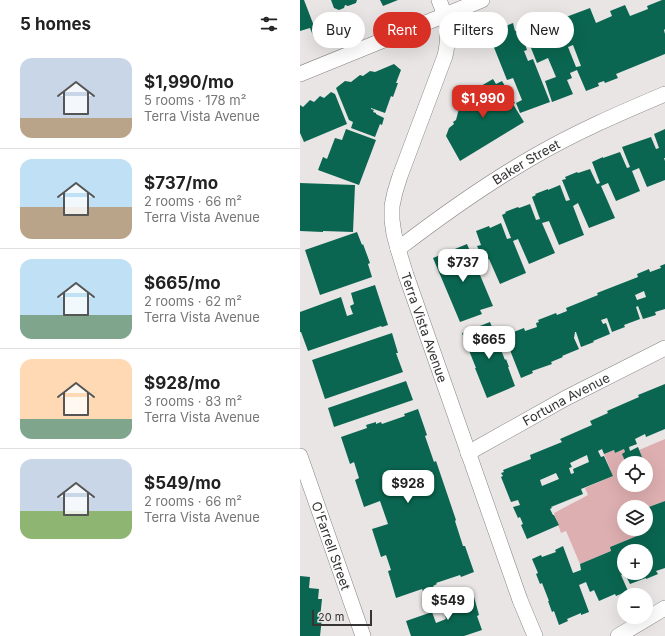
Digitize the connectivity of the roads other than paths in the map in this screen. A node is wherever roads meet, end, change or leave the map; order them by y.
1 (439, 0) edge
2 (482, 0) edge
3 (444, 12) edge
4 (452, 12) edge
5 (439, 17) edge
6 (447, 48) edge
7 (300, 74) edge
8 (665, 94) edge
9 (398, 249) junction
10 (665, 348) edge
11 (468, 453) junction
12 (300, 456) edge
13 (665, 608) edge
14 (363, 636) edge
15 (535, 636) edge
16 (618, 636) edge

1 - 3 street, Terra Vista Avenue
2 - 4 street
5 - 7 street
6 - 9 street, Terra Vista Avenue
8 - 9 street, Baker Street
9 - 11 street, Terra Vista Avenue
10 - 11 street, Fortuna Avenue
11 - 15 street, Terra Vista Avenue
12 - 14 street, O'Farrell Street
13 - 16 street

